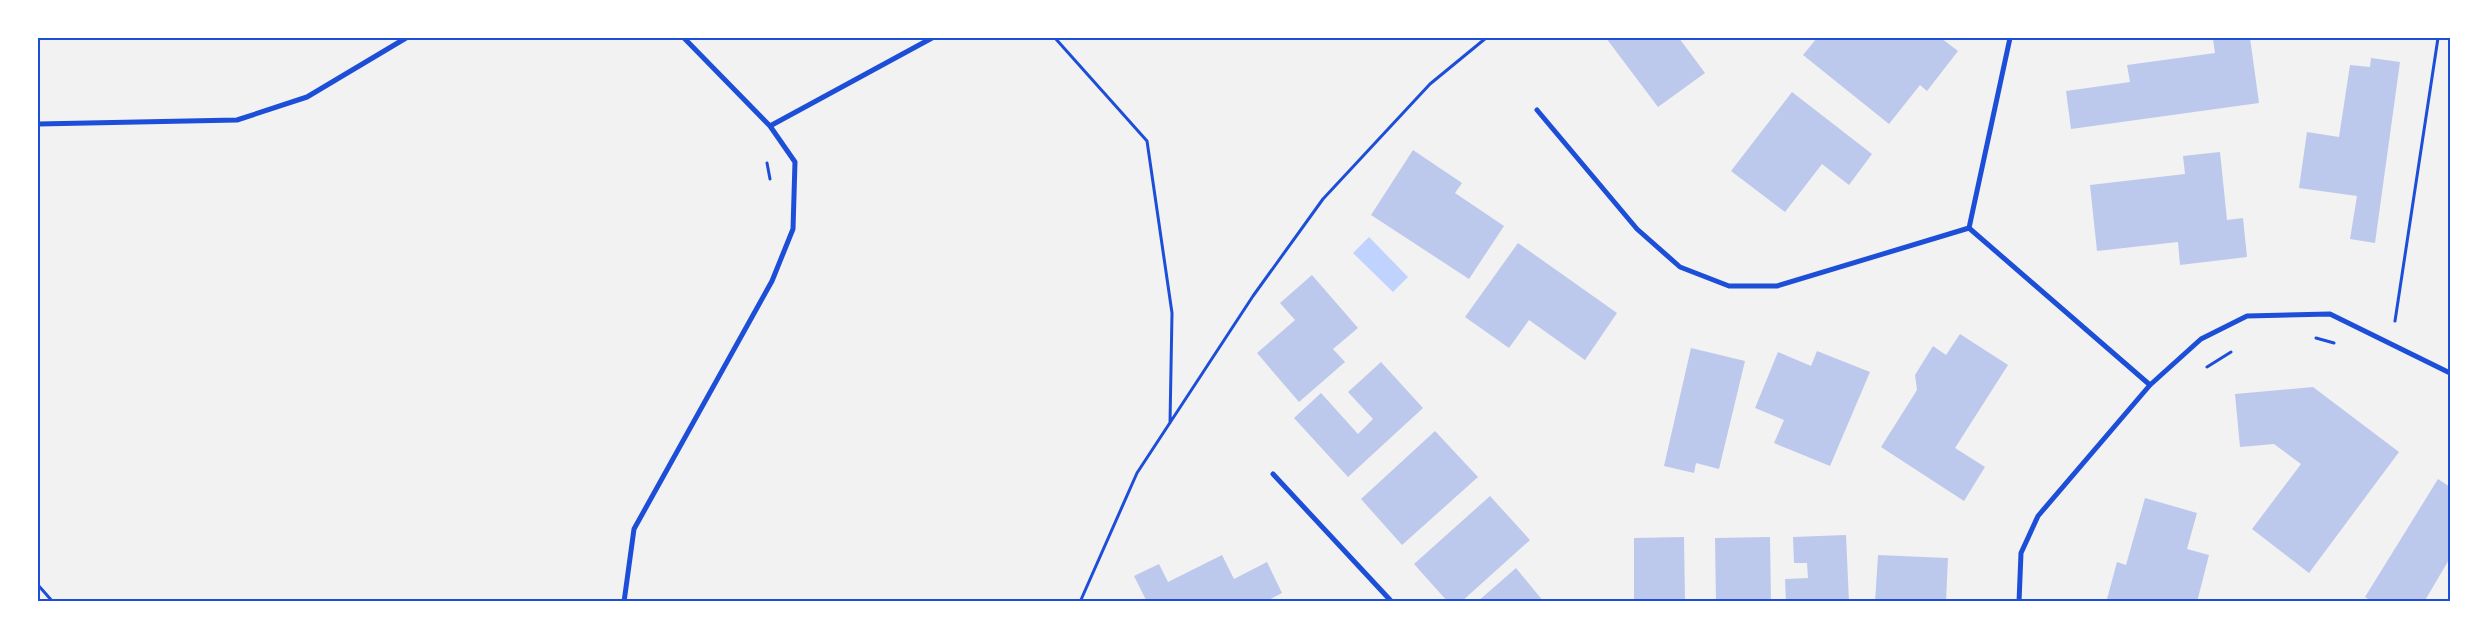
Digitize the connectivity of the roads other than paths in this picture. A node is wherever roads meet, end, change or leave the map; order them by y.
1 (406, 38) edge
2 (684, 38) edge
3 (932, 38) edge
4 (2010, 38) edge
5 (1537, 110) dead end
6 (38, 124) edge
7 (770, 126) junction
8 (1969, 228) junction
9 (2450, 373) edge
10 (2150, 385) junction
11 (1273, 474) dead end
12 (624, 602) edge
13 (1392, 602) edge
14 (2019, 602) edge

1 - 6 street
2 - 7 street
3 - 7 street
4 - 8 street
5 - 8 street
7 - 12 street
8 - 10 street
9 - 10 street
10 - 14 street
11 - 13 street

